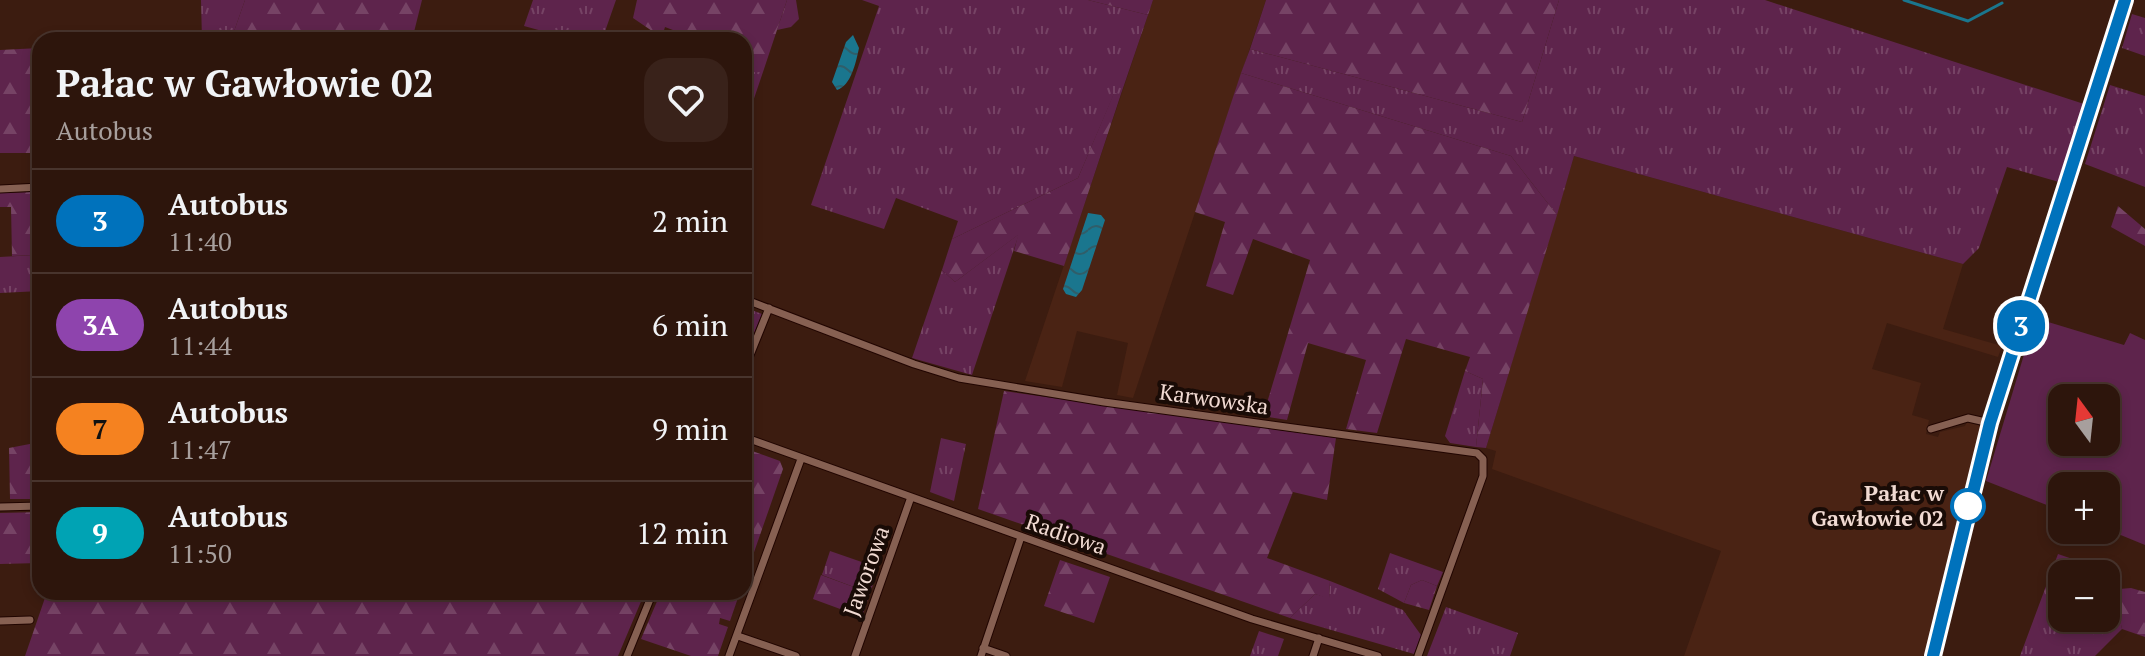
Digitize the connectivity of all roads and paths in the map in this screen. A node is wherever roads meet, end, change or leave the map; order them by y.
1 (2125, 0) edge
2 (32, 187) edge
3 (0, 189) edge
4 (752, 302) edge
5 (769, 308) junction
6 (752, 350) edge
7 (1990, 423) junction
8 (1931, 429) dead end
9 (752, 440) edge
10 (801, 459) junction
11 (911, 497) junction
12 (32, 506) edge
13 (0, 507) edge
14 (1021, 537) junction
15 (752, 597) edge
16 (650, 600) edge
17 (751, 600) edge
18 (30, 620) dead end
19 (0, 621) edge
20 (738, 636) junction
21 (1319, 638) junction
22 (982, 652) edge
23 (627, 656) edge
24 (729, 656) edge
25 (796, 656) edge
26 (855, 656) edge
27 (1006, 656) edge
28 (1313, 656) edge
29 (1378, 656) edge
30 (1418, 656) edge
31 (1933, 656) edge

1 - 7 street
2 - 3 street
4 - 5 street, Karwowska
5 - 6 street
5 - 30 street, Karwowska
7 - 8 street
7 - 31 street
9 - 10 street, Radiowa
10 - 11 street, Radiowa
10 - 15 street
11 - 14 street, Radiowa
11 - 26 street, Jaworowa
12 - 13 street
14 - 21 street, Radiowa
14 - 22 street
16 - 23 street
17 - 20 street
18 - 19 street
20 - 24 street
20 - 25 street
21 - 28 street
21 - 29 street, Radiowa
22 - 27 street

